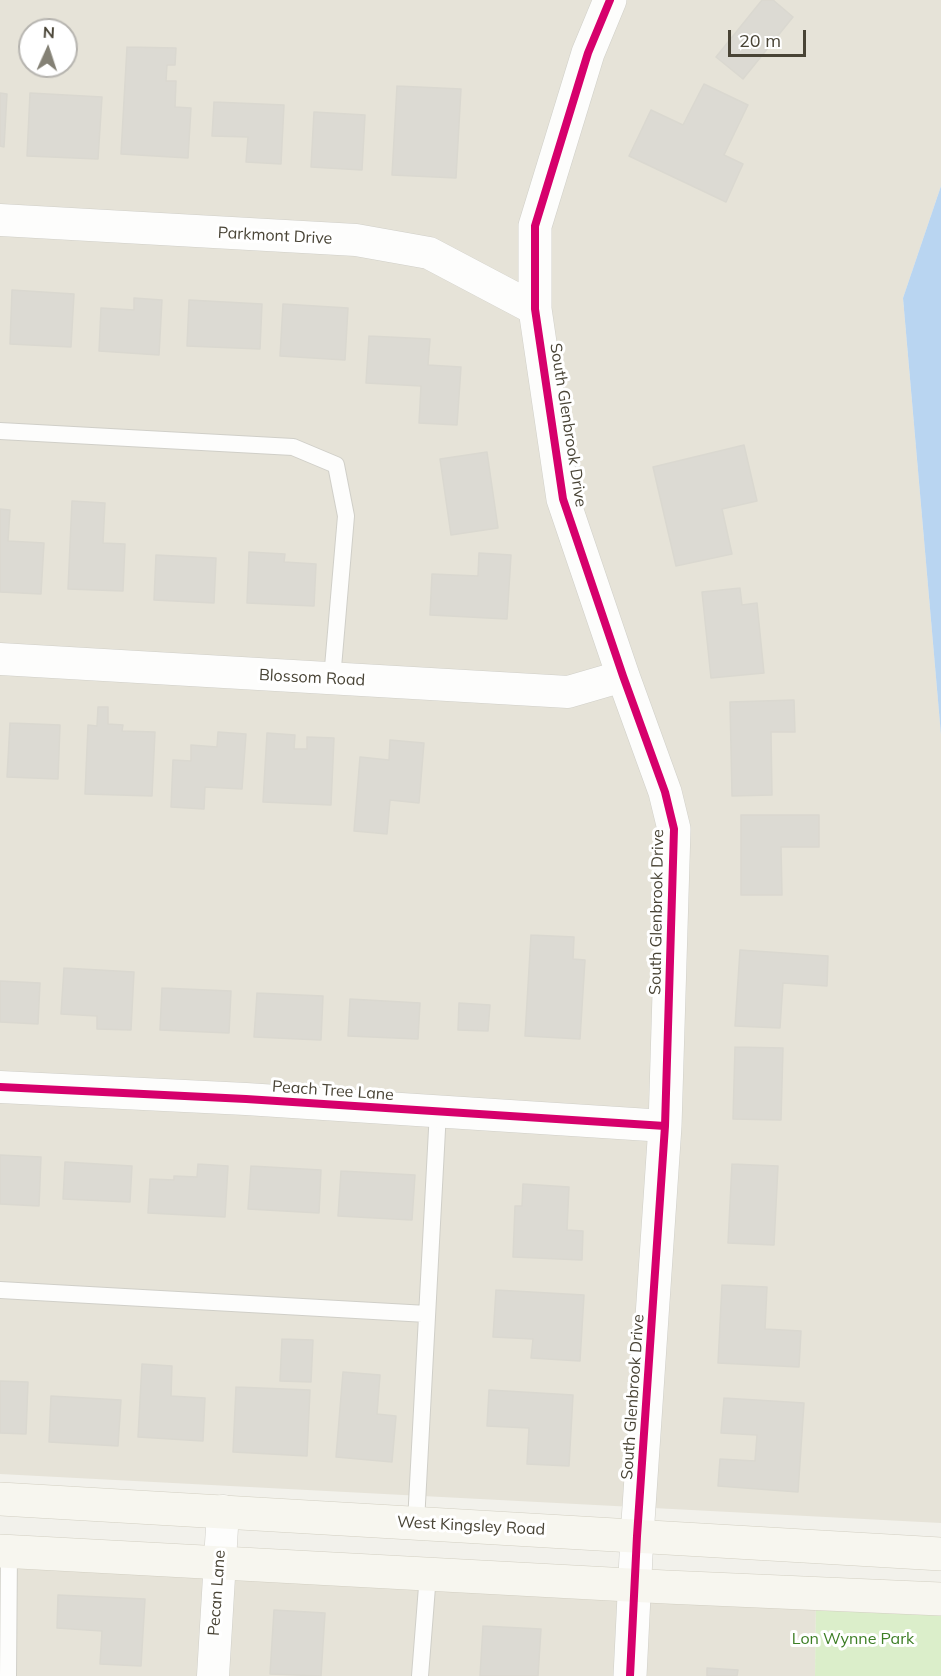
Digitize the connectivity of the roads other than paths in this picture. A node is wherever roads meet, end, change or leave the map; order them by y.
1 (610, 0) edge
2 (0, 220) edge
3 (535, 309) junction
4 (0, 431) edge
5 (0, 659) edge
6 (622, 676) junction
7 (332, 679) junction
8 (0, 1087) edge
9 (438, 1111) junction
10 (665, 1126) junction
11 (0, 1290) edge
12 (427, 1314) junction
13 (0, 1499) edge
14 (223, 1511) junction
15 (416, 1522) junction
16 (637, 1536) junction
17 (5, 1551) edge
18 (941, 1554) edge
19 (219, 1562) junction
20 (428, 1574) junction
21 (635, 1586) junction
22 (941, 1599) edge
23 (8, 1676) edge
24 (213, 1676) edge
25 (420, 1676) edge
26 (630, 1676) edge

1 - 3 street, South Glenbrook Drive
2 - 3 street, Parkmont Drive
3 - 6 street, South Glenbrook Drive
4 - 7 lane
5 - 7 street, Blossom Road
6 - 7 street, Blossom Road
6 - 10 street, South Glenbrook Drive
8 - 9 street, Peach Tree Lane
9 - 10 street, Peach Tree Lane
9 - 12 lane
10 - 16 street, South Glenbrook Drive
11 - 12 lane
12 - 15 lane
13 - 14 main road, West Kingsley Road
14 - 15 main road, West Kingsley Road
14 - 19 street, Pecan Lane
15 - 16 main road, West Kingsley Road
16 - 18 main road, West Kingsley Road
16 - 21 street, South Glenbrook Drive
17 - 19 main road
17 - 23 lane
19 - 20 main road
19 - 24 street, Pecan Lane
20 - 21 main road
20 - 25 lane
21 - 22 main road
21 - 26 street, South Glenbrook Drive

